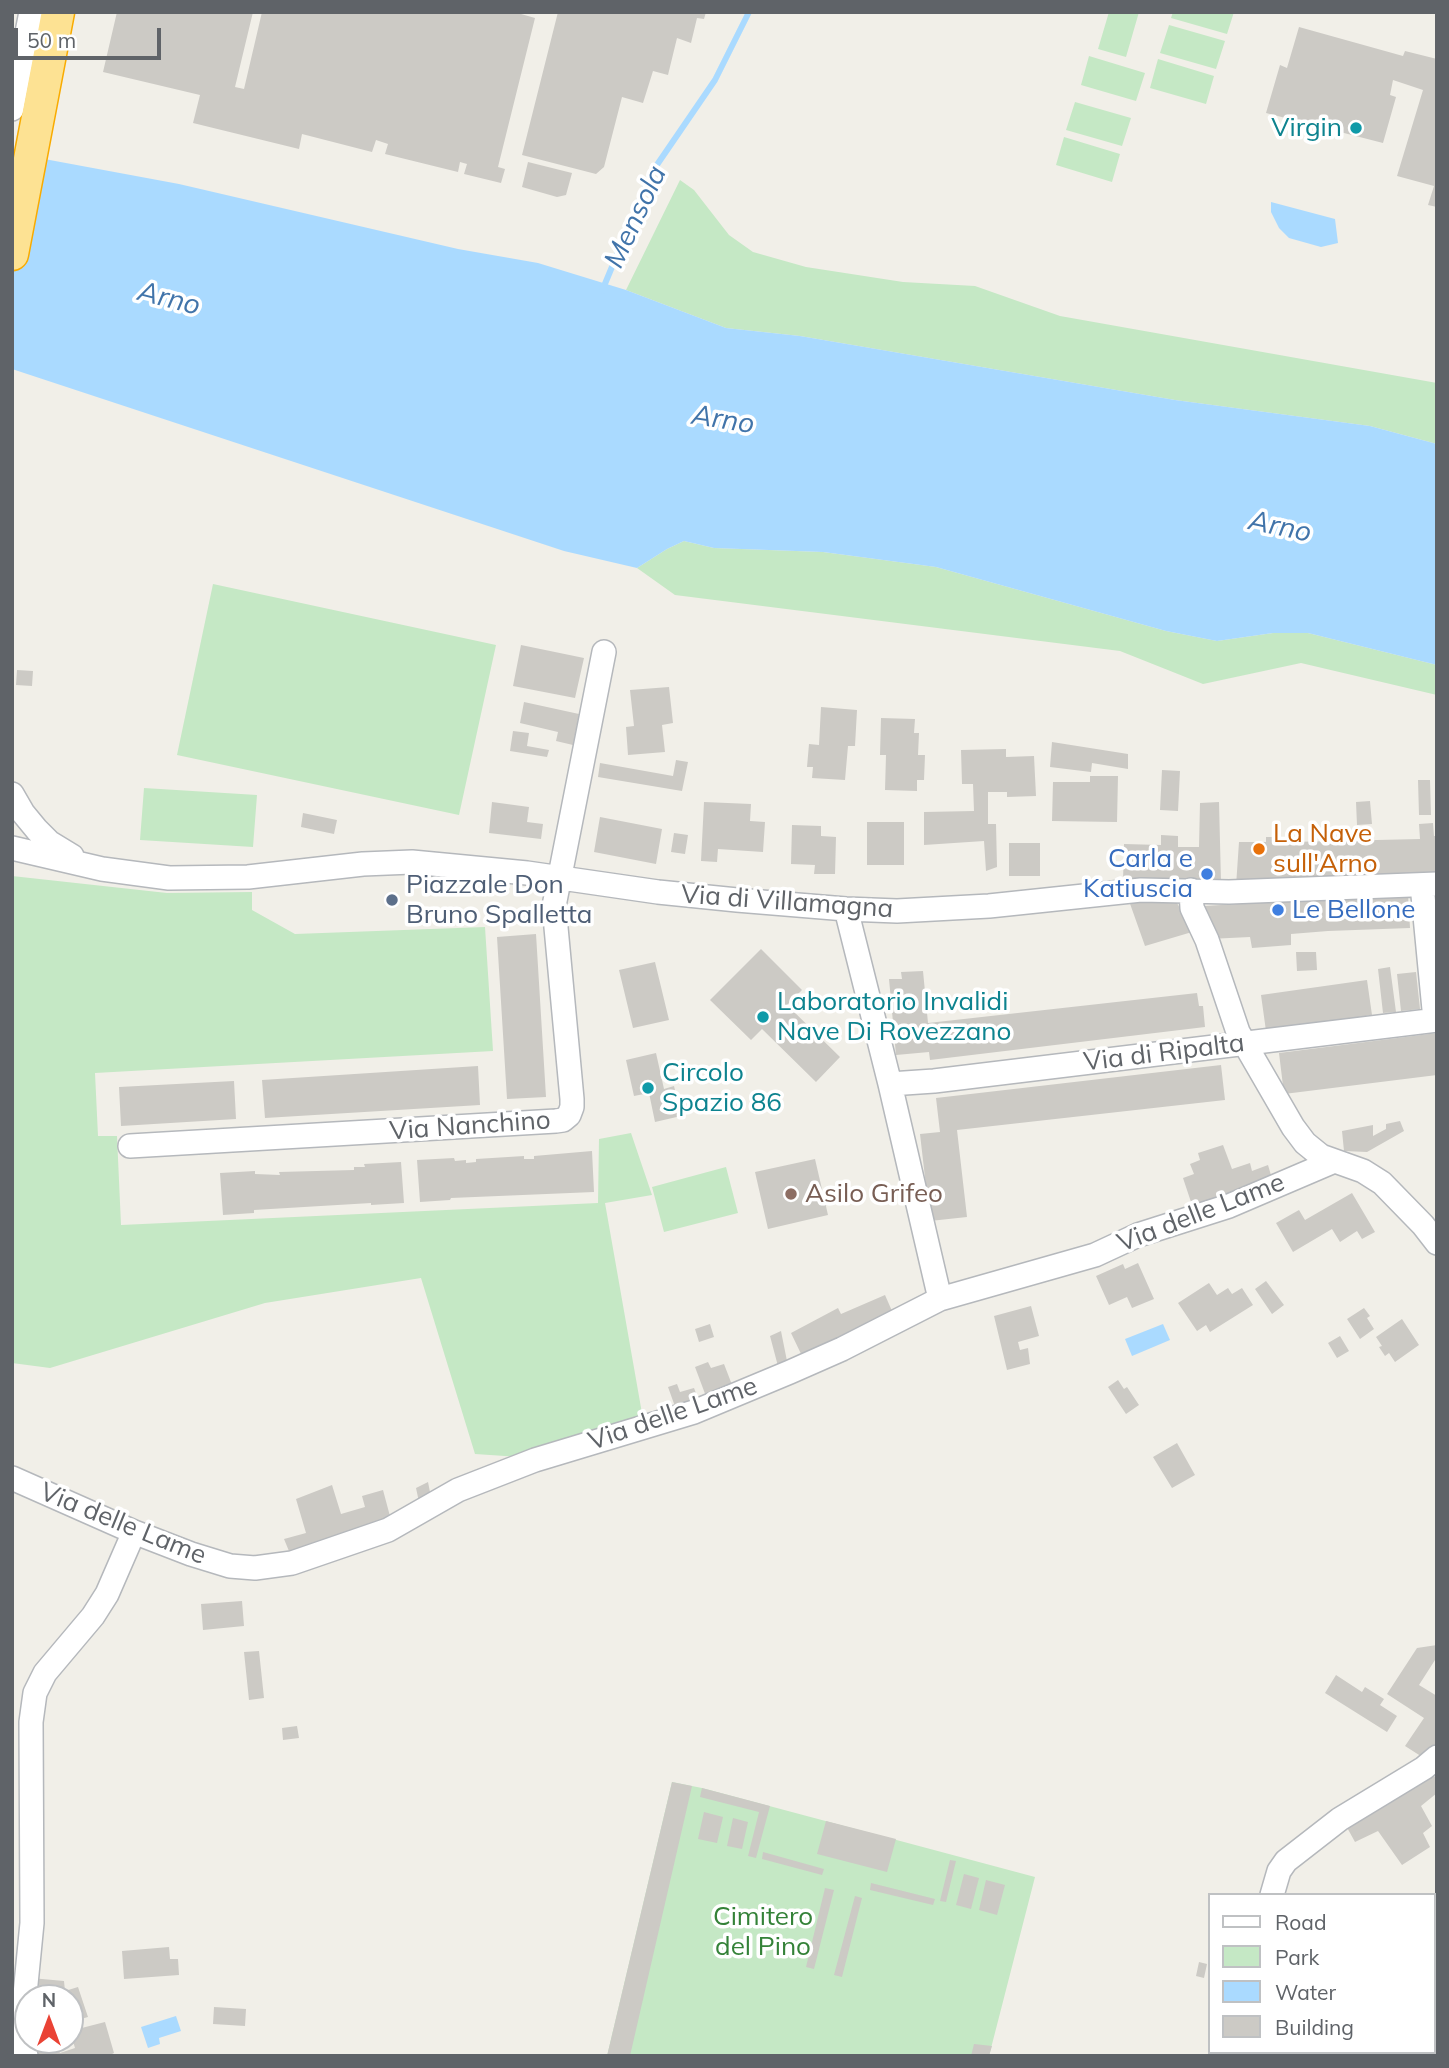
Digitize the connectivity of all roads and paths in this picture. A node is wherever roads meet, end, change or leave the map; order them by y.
1 (31, 12) edge
2 (58, 12) edge
3 (12, 109) edge
4 (12, 254) edge
5 (604, 652) dead end
6 (12, 794) edge
7 (12, 848) edge
8 (139, 875) junction
9 (560, 877) junction
10 (1429, 884) edge
11 (1191, 890) junction
12 (846, 909) junction
13 (1436, 1020) edge
14 (1244, 1043) junction
15 (890, 1084) junction
16 (130, 1146) dead end
17 (1332, 1162) junction
18 (1437, 1243) edge
19 (940, 1298) junction
20 (12, 1478) edge
21 (134, 1532) junction
22 (1437, 1757) edge
23 (1273, 1893) edge
24 (26, 2056) edge

1 - 3 street
2 - 4 highway
5 - 9 street
6 - 8 street, Via di Villamagna
7 - 8 street, Via di Villamagna
8 - 9 street, Via di Villamagna
9 - 12 street, Via di Villamagna
9 - 16 street, Via Nanchino
10 - 11 street, Via di Villamagna
10 - 13 street
11 - 12 street, Via di Villamagna
11 - 14 street
12 - 15 street
13 - 14 street, Via di Ripalta
14 - 15 street, Via di Ripalta
14 - 17 street
15 - 19 street
17 - 18 street
17 - 19 street, Via delle Lame
19 - 21 street, Via delle Lame
20 - 21 street, Via delle Lame
21 - 24 street
22 - 23 street

